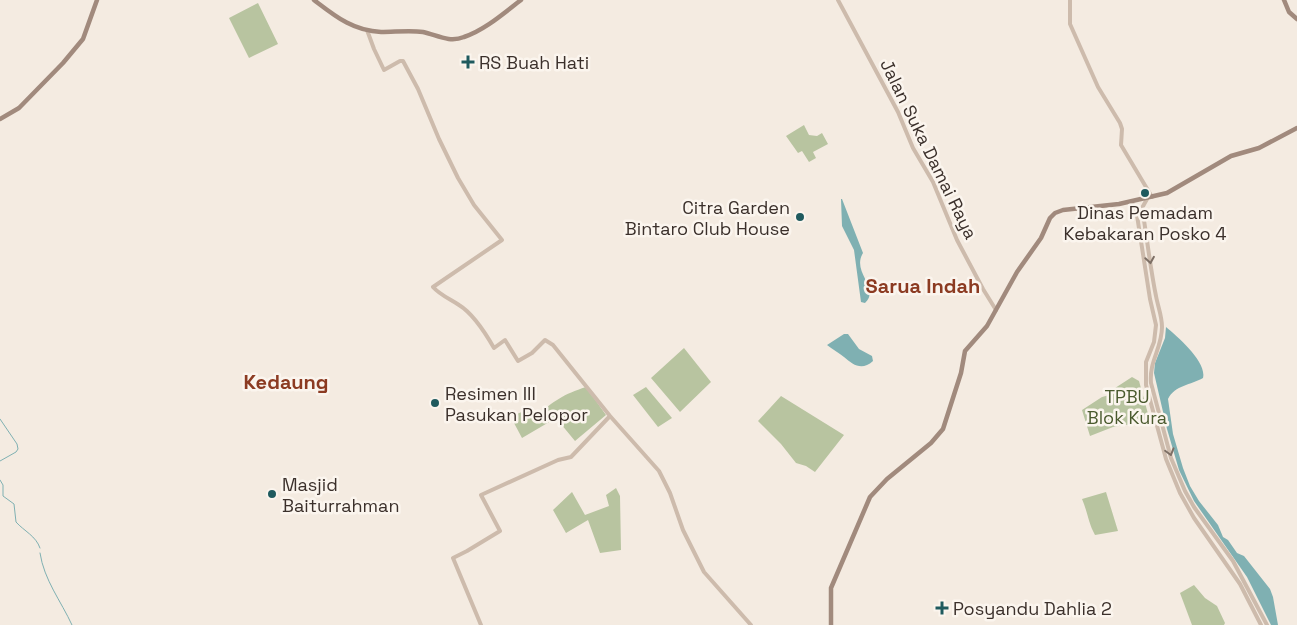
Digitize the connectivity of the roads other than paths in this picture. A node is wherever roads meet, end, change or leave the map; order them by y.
1 (97, 0) edge
2 (314, 0) edge
3 (521, 0) edge
4 (838, 0) edge
5 (1070, 0) edge
6 (1284, 0) edge
7 (1297, 20) edge
8 (366, 30) junction
9 (0, 119) edge
10 (1297, 128) edge
11 (1149, 198) junction
12 (1131, 202) junction
13 (1142, 208) junction
14 (1136, 209) junction
15 (996, 310) junction
16 (610, 416) junction
17 (481, 625) edge
18 (751, 625) edge
19 (831, 625) edge
20 (1261, 625) edge
21 (1268, 625) edge

1 - 9 main road
2 - 8 main road
3 - 8 main road
4 - 15 street, Jalan Suka Damai Raya
5 - 11 street
6 - 7 main road
8 - 16 street
10 - 11 main road
11 - 12 main road
11 - 13 street
12 - 14 street
12 - 15 main road
13 - 14 street
13 -> 21 street
14 - 20 street
15 - 19 main road
16 - 17 street
16 - 18 street

